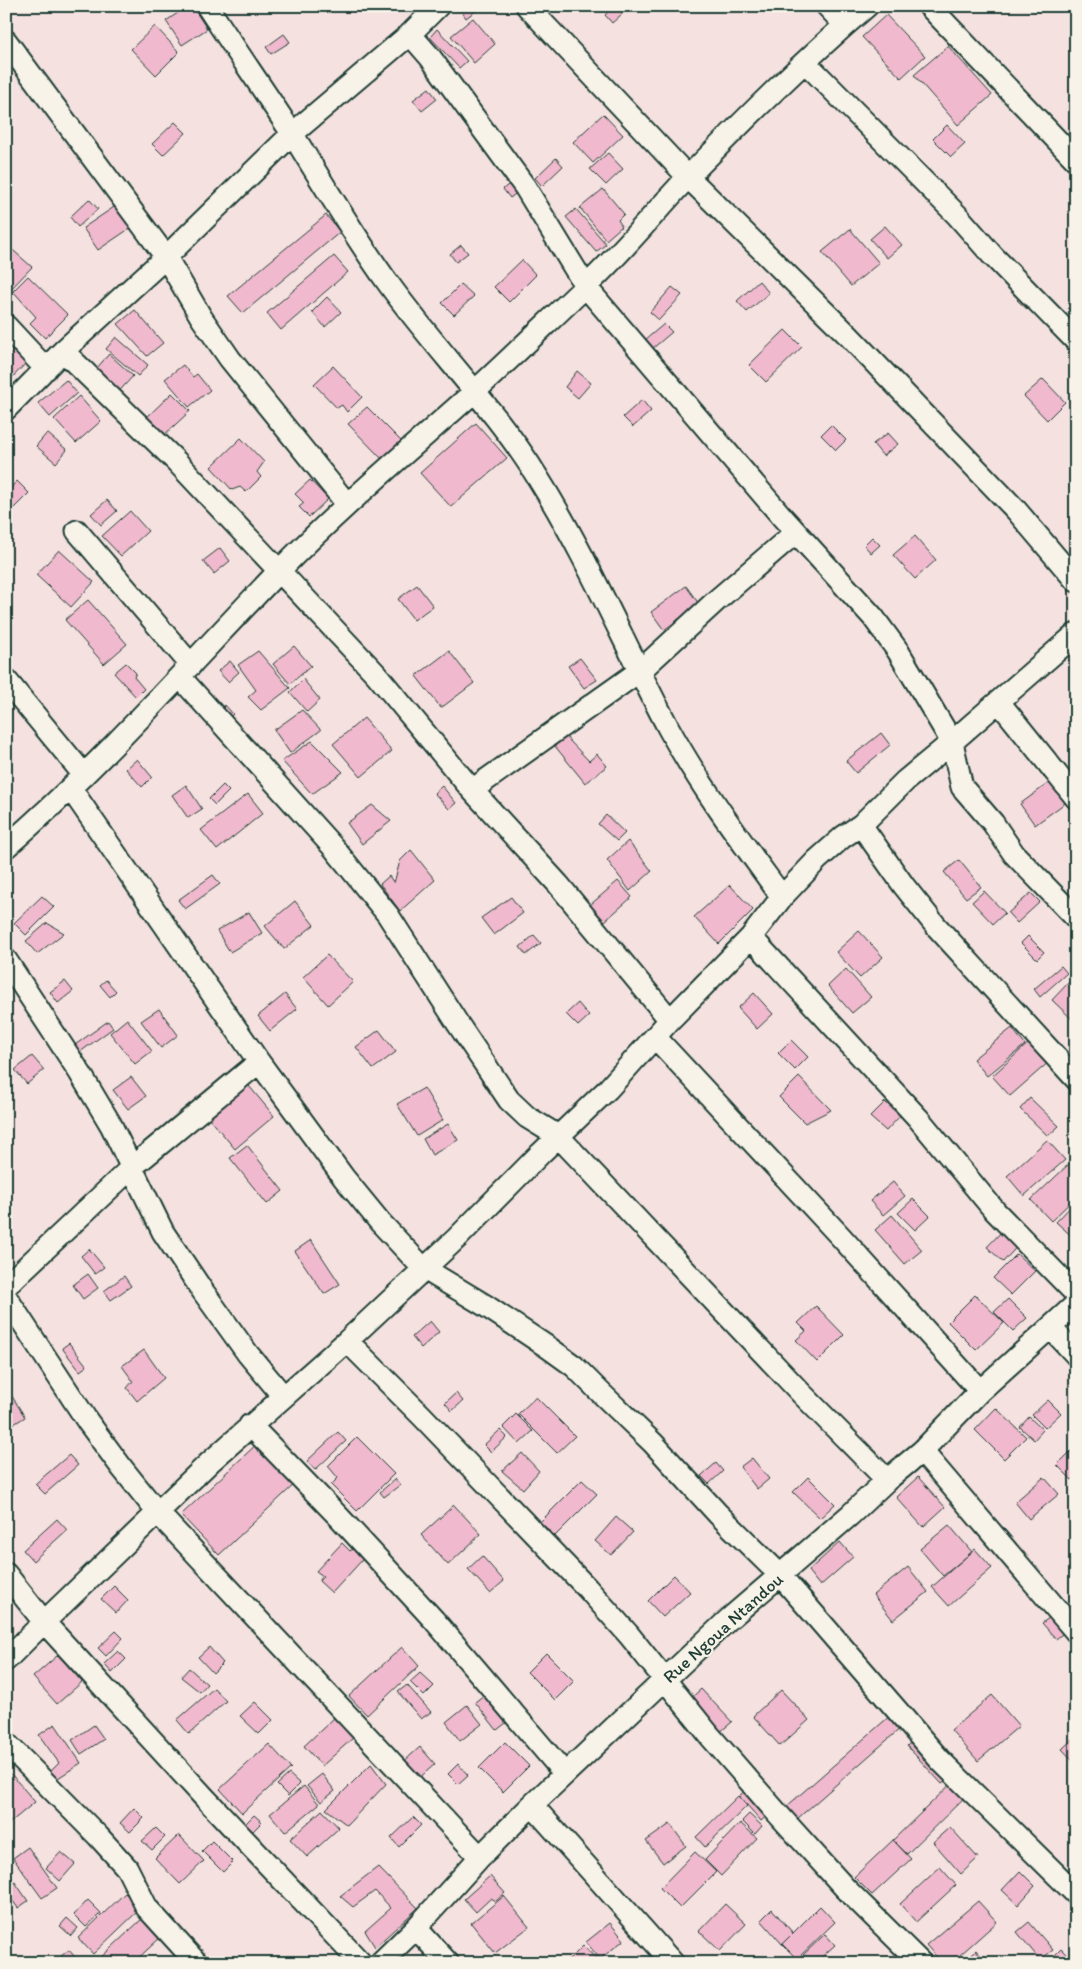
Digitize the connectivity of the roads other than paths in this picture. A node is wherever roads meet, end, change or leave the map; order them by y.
1 (207, 6) edge
2 (438, 6) edge
3 (527, 6) edge
4 (828, 6) edge
5 (866, 6) edge
6 (929, 6) edge
7 (845, 25) junction
8 (410, 34) junction
9 (6, 42) edge
10 (805, 62) junction
11 (292, 134) junction
12 (1076, 160) edge
13 (688, 177) junction
14 (166, 257) junction
15 (586, 287) junction
16 (6, 326) edge
17 (1076, 341) edge
18 (63, 351) junction
19 (46, 369) junction
20 (475, 390) junction
21 (6, 409) edge
22 (347, 504) junction
23 (77, 531) dead end
24 (796, 532) junction
25 (280, 571) junction
26 (1076, 581) edge
27 (1076, 634) edge
28 (640, 670) junction
29 (186, 671) junction
30 (6, 680) edge
31 (998, 702) junction
32 (952, 742) junction
33 (78, 782) junction
34 (472, 790) junction
35 (1076, 798) edge
36 (861, 825) junction
37 (6, 847) edge
38 (782, 897) junction
39 (1076, 918) edge
40 (751, 937) junction
41 (6, 960) edge
42 (670, 1020) junction
43 (655, 1038) junction
44 (259, 1062) junction
45 (1076, 1079) edge
46 (558, 1136) junction
47 (131, 1168) junction
48 (423, 1268) junction
49 (6, 1286) edge
50 (1076, 1294) edge
51 (6, 1297) edge
52 (1076, 1304) edge
53 (1051, 1328) junction
54 (347, 1341) junction
55 (1076, 1355) edge
56 (980, 1392) junction
57 (283, 1396) junction
58 (250, 1425) junction
59 (922, 1451) junction
60 (887, 1480) junction
61 (158, 1513) junction
62 (6, 1574) edge
63 (780, 1576) junction
64 (44, 1622) junction
65 (1076, 1632) edge
66 (6, 1660) edge
67 (666, 1679) junction
68 (6, 1743) edge
69 (564, 1774) junction
70 (532, 1805) junction
71 (480, 1857) junction
72 (1076, 1894) edge
73 (416, 1928) junction
74 (197, 1963) edge
75 (361, 1963) edge
76 (380, 1963) edge
77 (448, 1963) edge
78 (674, 1963) edge
79 (921, 1963) edge

1 - 11 street
2 - 8 street
3 - 13 street
4 - 7 street
5 - 7 street
6 - 12 street
7 - 10 street
8 - 11 street
8 - 15 street
9 - 14 street
10 - 13 street
10 - 17 street
11 - 14 street
11 - 20 street
13 - 15 street
13 - 26 street
14 - 18 street
14 - 22 street
15 - 20 street
15 - 24 street
16 - 19 street
18 - 19 street
18 - 25 street
19 - 21 street
20 - 22 street
20 - 28 street
22 - 25 street
23 - 29 street
24 - 28 street
24 - 32 street
25 - 29 street
25 - 34 street
27 - 31 street
28 - 34 street
28 - 38 street
29 - 33 street
29 - 46 street
30 - 33 street
31 - 32 street
31 - 35 street
32 - 36 street
32 - 39 street
33 - 37 street
33 - 44 street
34 - 42 street
36 - 38 street
36 - 45 street
38 - 40 street
40 - 42 street
40 - 50 street
41 - 47 street
42 - 43 street
43 - 46 street
43 - 56 street
44 - 47 street
44 - 48 street
46 - 48 street
46 - 60 street
47 - 49 street
47 - 57 street
48 - 54 street
48 - 63 street
51 - 61 street
52 - 53 street, Rue Ngoua Ntandou
53 - 55 street
53 - 56 street, Rue Ngoua Ntandou
54 - 57 street
54 - 67 street
56 - 59 street, Rue Ngoua Ntandou
57 - 58 street
58 - 61 street
58 - 69 street
59 - 60 street, Rue Ngoua Ntandou
59 - 65 street
60 - 63 street, Rue Ngoua Ntandou
61 - 64 street
61 - 71 street
62 - 64 street
63 - 67 street, Rue Ngoua Ntandou
63 - 72 street
64 - 66 street
64 - 75 street
67 - 69 street, Rue Ngoua Ntandou
67 - 79 street
68 - 74 street
69 - 70 street, Rue Ngoua Ntandou
70 - 71 street, Rue Ngoua Ntandou
70 - 78 street
71 - 73 street, Rue Ngoua Ntandou
73 - 76 street, Rue Ngoua Ntandou
73 - 77 street

